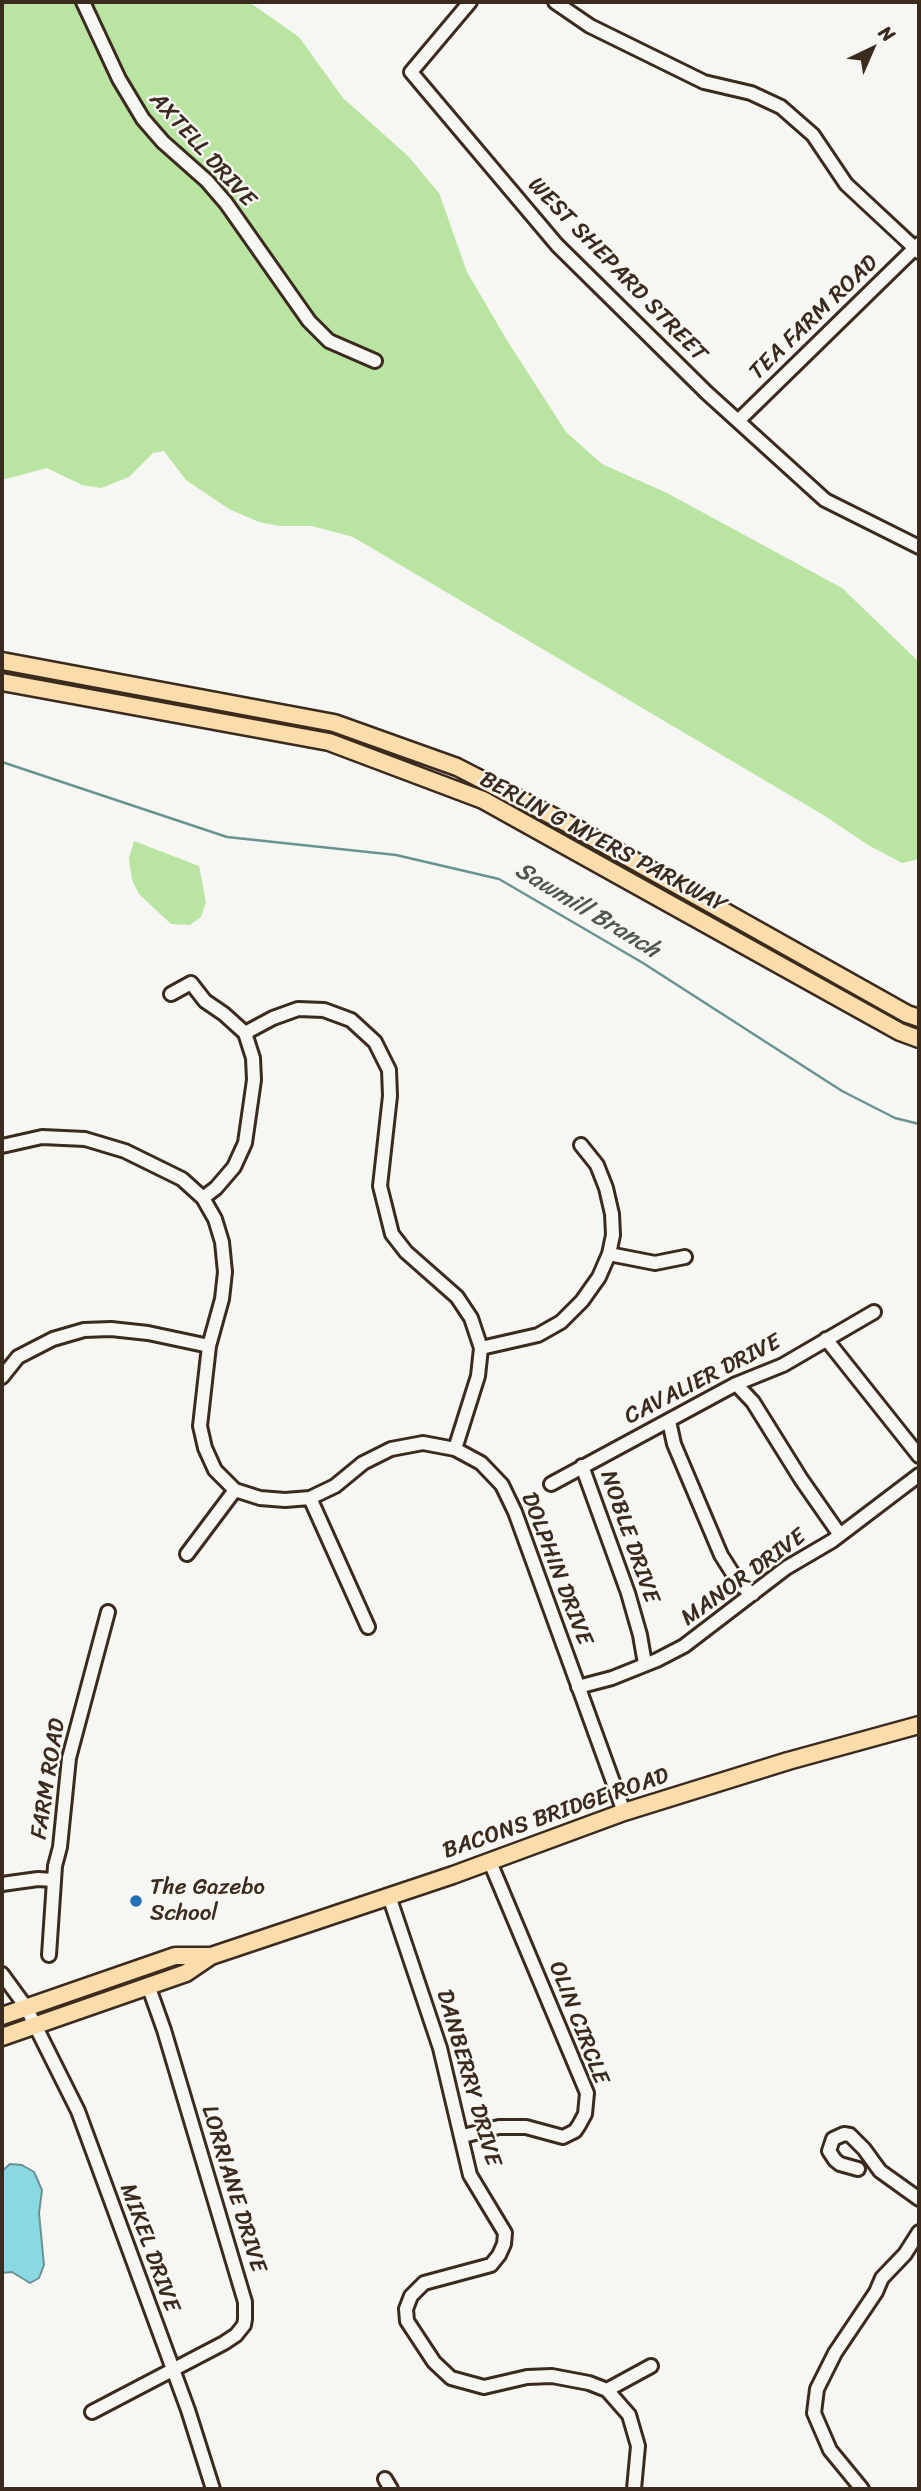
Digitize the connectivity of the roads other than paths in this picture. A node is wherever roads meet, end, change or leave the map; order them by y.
1 (83, 2) edge
2 (470, 2) edge
3 (555, 2) edge
4 (918, 248) edge
5 (375, 361) dead end
6 (738, 421) junction
7 (919, 547) edge
8 (2, 661) edge
9 (2, 682) edge
10 (171, 993) dead end
11 (913, 1016) edge
12 (900, 1032) junction
13 (245, 1034) junction
14 (919, 1039) edge
15 (581, 1145) dead end
16 (2, 1146) edge
17 (203, 1198) junction
18 (609, 1254) junction
19 (685, 1257) dead end
20 (874, 1312) dead end
21 (827, 1339) junction
22 (209, 1346) junction
23 (481, 1348) junction
24 (2, 1377) edge
25 (736, 1384) junction
26 (668, 1420) junction
27 (455, 1449) junction
28 (919, 1456) edge
29 (582, 1466) junction
30 (919, 1475) edge
31 (551, 1484) dead end
32 (235, 1490) junction
33 (310, 1498) junction
34 (840, 1535) junction
35 (187, 1554) dead end
36 (753, 1594) junction
37 (108, 1612) dead end
38 (368, 1627) dead end
39 (645, 1664) junction
40 (578, 1687) junction
41 (919, 1725) edge
42 (624, 1812) junction
43 (489, 1862) junction
44 (53, 1881) junction
45 (2, 1884) edge
46 (389, 1896) junction
47 (49, 1955) dead end
48 (211, 1956) junction
49 (2, 1974) edge
50 (148, 1985) junction
51 (26, 2007) junction
52 (2, 2016) edge
53 (35, 2025) junction
54 (2, 2037) edge
55 (463, 2136) junction
56 (858, 2169) dead end
57 (919, 2199) edge
58 (919, 2232) edge
59 (651, 2366) dead end
60 (172, 2369) junction
61 (607, 2390) junction
62 (92, 2412) dead end
63 (213, 2489) edge
64 (634, 2489) edge
65 (862, 2489) edge

1 - 5 street, AXTELL DRIVE
2 - 6 street, WEST SHEPARD STREET
3 - 4 street
4 - 6 street, TEA FARM ROAD
6 - 7 street, WEST SHEPARD STREET
8 - 11 main road, BERLIN G MYERS PARKWAY
9 - 12 main road, BERLIN G MYERS PARKWAY
10 - 13 street
11 - 12 main road
12 - 14 main road, BERLIN G MYERS PARKWAY
13 - 17 street
13 - 23 street
15 - 18 street
16 - 17 street
17 - 22 street
18 - 19 street
18 - 23 street
20 - 21 street, CAVALIER DRIVE
21 - 25 street, CAVALIER DRIVE
21 - 28 street
22 - 24 street
22 - 32 street
23 - 27 street
25 - 26 street, CAVALIER DRIVE
25 - 34 street
26 - 29 street, CAVALIER DRIVE
26 - 36 street
27 - 33 street, DOLPHIN DRIVE
27 - 40 street, DOLPHIN DRIVE
29 - 31 street, CAVALIER DRIVE
29 - 39 street, NOBLE DRIVE
30 - 34 street, MANOR DRIVE
32 - 33 street, DOLPHIN DRIVE
32 - 35 street
33 - 38 street
34 - 36 street, MANOR DRIVE
36 - 39 street, MANOR DRIVE
37 - 44 street, FARM ROAD
39 - 40 street, MANOR DRIVE
40 - 42 street, DOLPHIN DRIVE
41 - 42 main road, BACONS BRIDGE ROAD
42 - 43 main road, BACONS BRIDGE ROAD
43 - 46 main road, BACONS BRIDGE ROAD
43 - 55 street, OLIN CIRCLE
44 - 45 street
44 - 47 street, FARM ROAD
46 - 48 main road, BACONS BRIDGE ROAD
46 - 55 street, DANBERRY DRIVE
48 - 50 main road, BACONS BRIDGE ROAD
48 - 51 main road, BACONS BRIDGE ROAD
49 - 51 street, MIKEL DRIVE
50 - 53 main road, BACONS BRIDGE ROAD
50 - 60 street, LORRIANE DRIVE
51 - 52 main road, BACONS BRIDGE ROAD
51 - 53 street, MIKEL DRIVE
53 - 54 main road, BACONS BRIDGE ROAD
53 - 60 street, MIKEL DRIVE
55 - 61 street, DANBERRY DRIVE
56 - 57 street
58 - 65 street
59 - 61 street
60 - 62 street, LORRIANE DRIVE
60 - 63 street, MIKEL DRIVE
61 - 64 street

